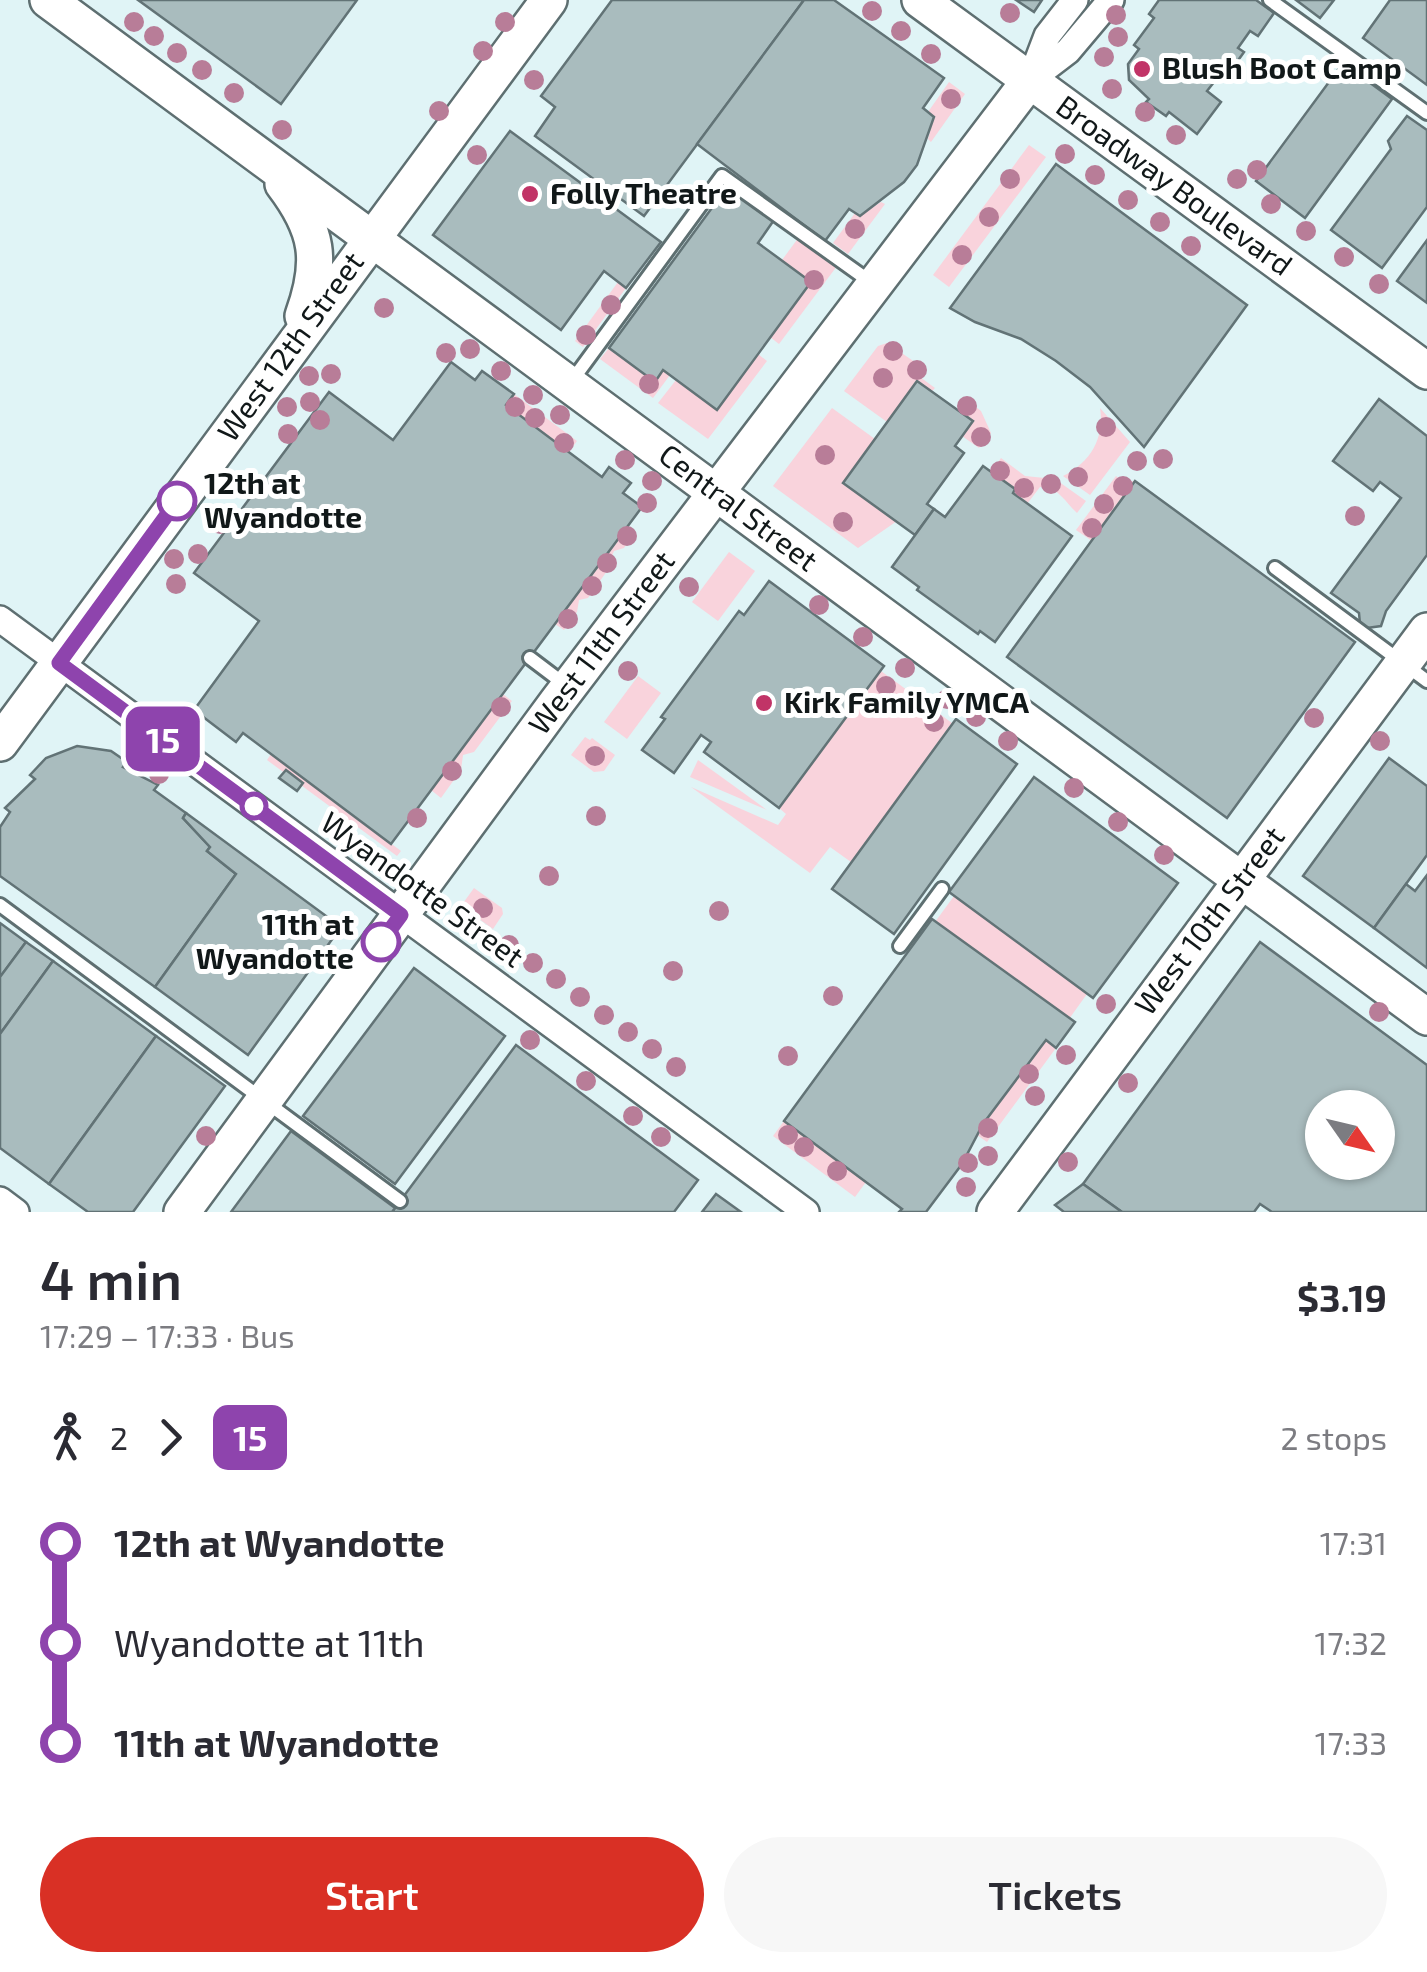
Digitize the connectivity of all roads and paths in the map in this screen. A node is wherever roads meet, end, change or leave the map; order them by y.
1 (48, 0) edge
2 (549, 0) edge
3 (920, 0) edge
4 (1074, 0) edge
5 (1110, 0) edge
6 (1270, 0) edge
7 (1030, 80) junction
8 (1427, 113) edge
9 (264, 159) junction
10 (371, 238) junction
11 (873, 284) junction
12 (292, 345) junction
13 (1427, 372) edge
14 (569, 384) junction
15 (717, 492) junction
16 (1276, 568) dead end
17 (0, 620) edge
18 (1427, 631) edge
19 (530, 658) dead end
20 (59, 663) junction
21 (1415, 672) edge
22 (569, 687) junction
23 (0, 743) edge
24 (1241, 880) junction
25 (942, 889) dead end
26 (0, 904) edge
27 (401, 915) junction
28 (900, 946) dead end
29 (1427, 1017) edge
30 (264, 1100) junction
31 (0, 1200) edge
32 (400, 1201) dead end
33 (16, 1212) edge
34 (182, 1212) edge
35 (806, 1212) edge
36 (995, 1212) edge

1 - 9 street, Central Street
2 - 10 street, West 12th Street
3 - 7 street, Broadway Boulevard
4 - 7 street, West 11th Street
5 - 7 street, West 11th Street
6 - 8 lane
7 - 11 street, West 11th Street
7 - 13 street, Broadway Boulevard
9 - 10 street, Central Street
9 - 12 street
10 - 12 street, West 12th Street
10 - 14 street, Central Street
11 - 14 lane
11 - 15 street, West 11th Street
12 - 20 street, West 12th Street
14 - 15 street, Central Street
15 - 22 street, West 11th Street
15 - 24 street, Central Street
16 - 21 lane
17 - 20 street, Wyandotte Street
18 - 21 street, West 10th Street
19 - 22 lane
20 - 23 street, West 12th Street
20 - 27 street, Wyandotte Street
21 - 24 street, West 10th Street
22 - 27 street, West 11th Street
24 - 29 street, Central Street
24 - 36 street, West 10th Street
25 - 28 lane
26 - 30 lane
27 - 30 street, West 11th Street
27 - 35 street, Wyandotte Street
30 - 32 lane
30 - 34 street, West 11th Street
31 - 33 street

